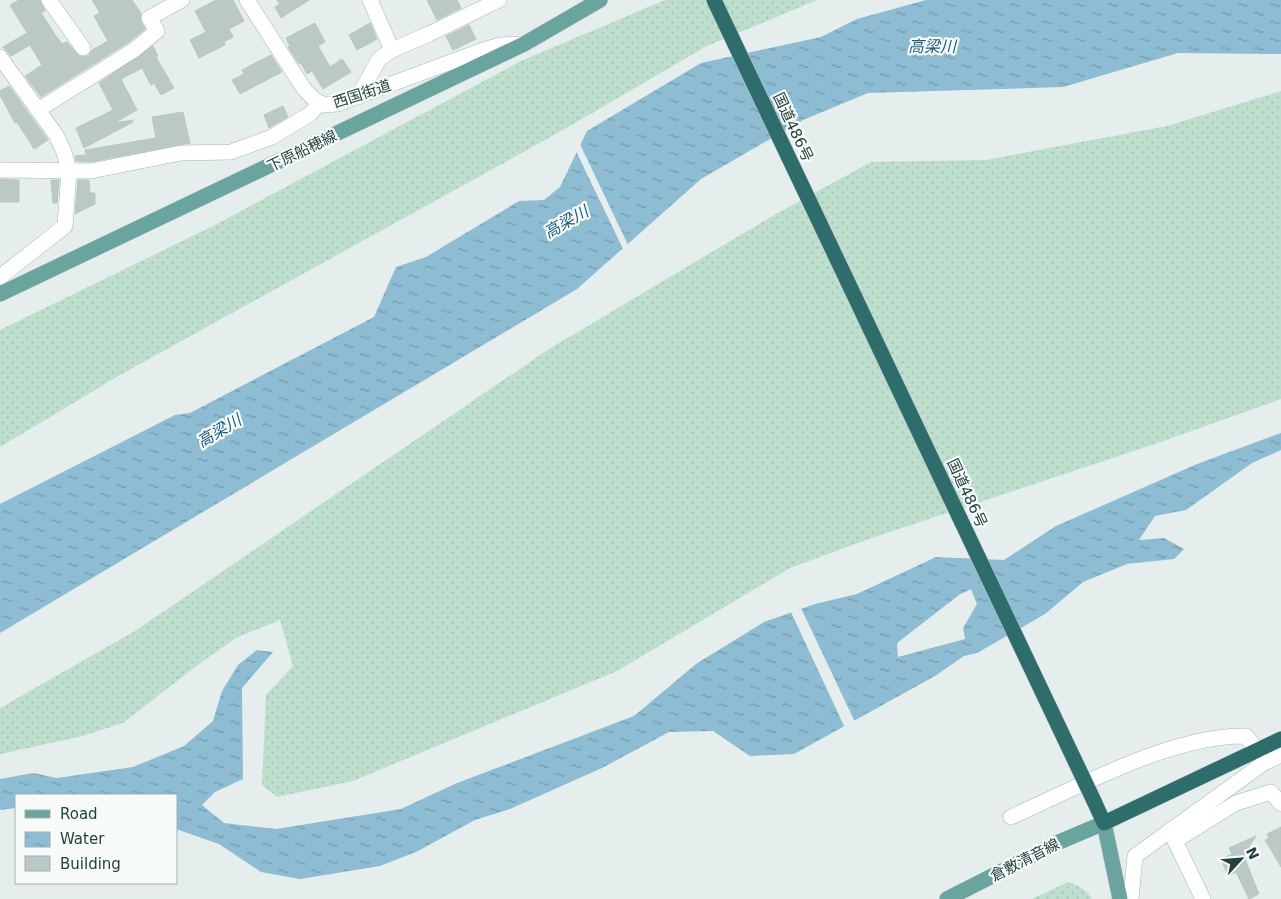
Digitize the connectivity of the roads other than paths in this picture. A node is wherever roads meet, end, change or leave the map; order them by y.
1 (49, 0) edge
2 (182, 0) edge
3 (247, 0) edge
4 (370, 0) edge
5 (499, 0) edge
6 (600, 0) edge
7 (714, 0) edge
8 (524, 44) junction
9 (83, 48) dead end
10 (392, 50) junction
11 (0, 57) edge
12 (358, 97) junction
13 (320, 103) junction
14 (38, 110) junction
15 (0, 170) edge
16 (69, 171) junction
17 (0, 277) edge
18 (0, 294) edge
19 (1281, 738) edge
20 (1257, 750) junction
21 (1281, 755) edge
22 (1281, 804) edge
23 (1011, 817) dead end
24 (1104, 823) junction
25 (1172, 835) junction
26 (947, 899) edge
27 (1120, 899) edge
28 (1131, 899) edge
29 (1202, 899) edge

1 - 9 street
2 - 14 street
3 - 13 street, 西国街道
4 - 10 street
5 - 10 street
6 - 8 main road, 下原船穂線
7 - 24 highway, 国道486号, bridge
8 - 12 street, 西国街道
8 - 18 main road, 下原船穂線
10 - 12 street
11 - 14 street
12 - 13 street, 西国街道
13 - 16 street
14 - 16 street
15 - 16 street
16 - 17 street
19 - 20 highway
20 - 23 street
20 - 24 highway
21 - 25 street
22 - 25 street
24 - 26 main road, 倉敷清音線
24 - 27 main road
25 - 28 street
25 - 29 street

